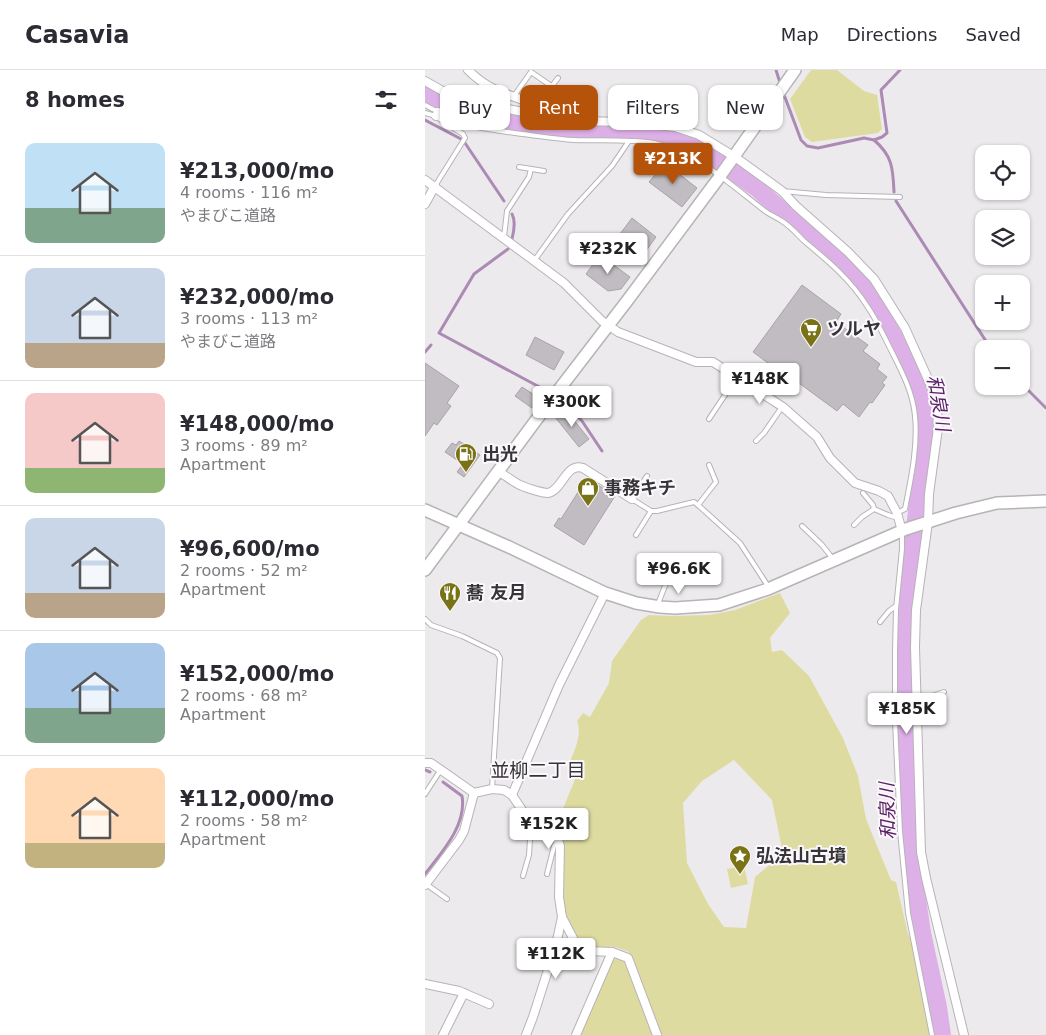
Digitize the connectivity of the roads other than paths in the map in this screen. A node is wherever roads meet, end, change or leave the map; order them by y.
1 (468, 70) edge
2 (795, 70) edge
3 (558, 78) dead end
4 (425, 81) edge
5 (522, 85) edge
6 (550, 85) edge
7 (553, 85) edge
8 (520, 87) edge
9 (513, 97) junction
10 (520, 99) edge
11 (425, 105) edge
12 (520, 112) edge
13 (425, 113) edge
14 (437, 114) junction
15 (598, 121) edge
16 (629, 141) junction
17 (733, 159) junction
18 (519, 168) dead end
19 (531, 169) junction
20 (544, 171) dead end
21 (721, 176) junction
22 (425, 180) edge
23 (435, 186) junction
24 (782, 191) junction
25 (900, 197) dead end
26 (425, 204) edge
27 (504, 239) junction
28 (534, 261) junction
29 (607, 326) junction
30 (737, 377) junction
31 (783, 407) junction
32 (709, 419) dead end
33 (756, 441) dead end
34 (709, 465) dead end
35 (498, 472) junction
36 (647, 476) dead end
37 (863, 494) dead end
38 (632, 499) junction
39 (1046, 501) edge
40 (698, 505) junction
41 (874, 509) junction
42 (425, 510) edge
43 (651, 511) junction
44 (898, 516) junction
45 (925, 523) junction
46 (459, 525) junction
47 (854, 525) dead end
48 (802, 526) dead end
49 (904, 530) junction
50 (636, 535) dead end
51 (834, 560) junction
52 (425, 570) edge
53 (667, 578) dead end
54 (768, 589) junction
55 (605, 593) junction
56 (896, 606) junction
57 (658, 607) junction
58 (425, 619) edge
59 (880, 622) dead end
60 (944, 692) dead end
61 (917, 701) junction
62 (425, 763) edge
63 (441, 770) junction
64 (492, 789) junction
65 (473, 793) junction
66 (425, 794) edge
67 (512, 795) junction
68 (559, 813) dead end
69 (526, 816) junction
70 (548, 829) junction
71 (558, 840) junction
72 (547, 874) dead end
73 (523, 876) dead end
74 (425, 885) edge
75 (447, 899) dead end
76 (562, 917) junction
77 (613, 952) junction
78 (425, 984) edge
79 (464, 993) junction
80 (489, 1004) dead end
81 (443, 1035) edge
82 (526, 1035) edge
83 (576, 1035) edge
84 (657, 1035) edge
85 (932, 1035) edge
86 (964, 1035) edge

1 - 9 street
2 - 17 street
3 - 7 lane
4 - 12 street
5 - 6 lane
8 - 9 lane
9 - 10 street
11 - 14 lane
13 - 14 lane
14 - 16 lane
14 - 23 lane
15 - 17 street
16 - 21 lane
16 - 28 lane
17 - 21 street
17 - 24 street
18 - 19 lane
19 - 20 lane
19 - 27 lane
21 - 29 street
21 - 44 lane
22 - 23 street
23 - 26 street
23 - 27 street
24 - 25 lane
24 - 45 street
27 - 28 street
28 - 29 street
29 - 30 street
29 - 35 street
30 - 31 street
30 - 32 lane
31 - 33 lane
31 - 44 street
34 - 40 lane
35 - 38 street
35 - 46 street
36 - 38 lane
37 - 41 lane
38 - 43 lane
39 - 45 street
40 - 43 lane
40 - 54 lane
41 - 44 lane
41 - 47 lane
42 - 46 street
43 - 50 lane
44 - 49 street
45 - 49 street
45 - 61 street
46 - 52 street
46 - 55 street
48 - 51 lane
49 - 51 street
49 - 56 lane
51 - 54 street
53 - 57 lane
54 - 57 street
55 - 57 street
55 - 67 street
56 - 59 lane
56 - 85 lane
58 - 64 lane
60 - 61 lane
61 - 86 street
62 - 63 street
63 - 65 street
63 - 66 lane
64 - 65 street
64 - 67 street
65 - 74 street
67 - 69 street
68 - 70 lane
69 - 70 street
69 - 73 lane
70 - 71 street
71 - 72 lane
71 - 76 street
74 - 75 lane
76 - 77 street
76 - 82 street
77 - 83 street
77 - 84 street
78 - 79 street
79 - 80 street
79 - 81 street

